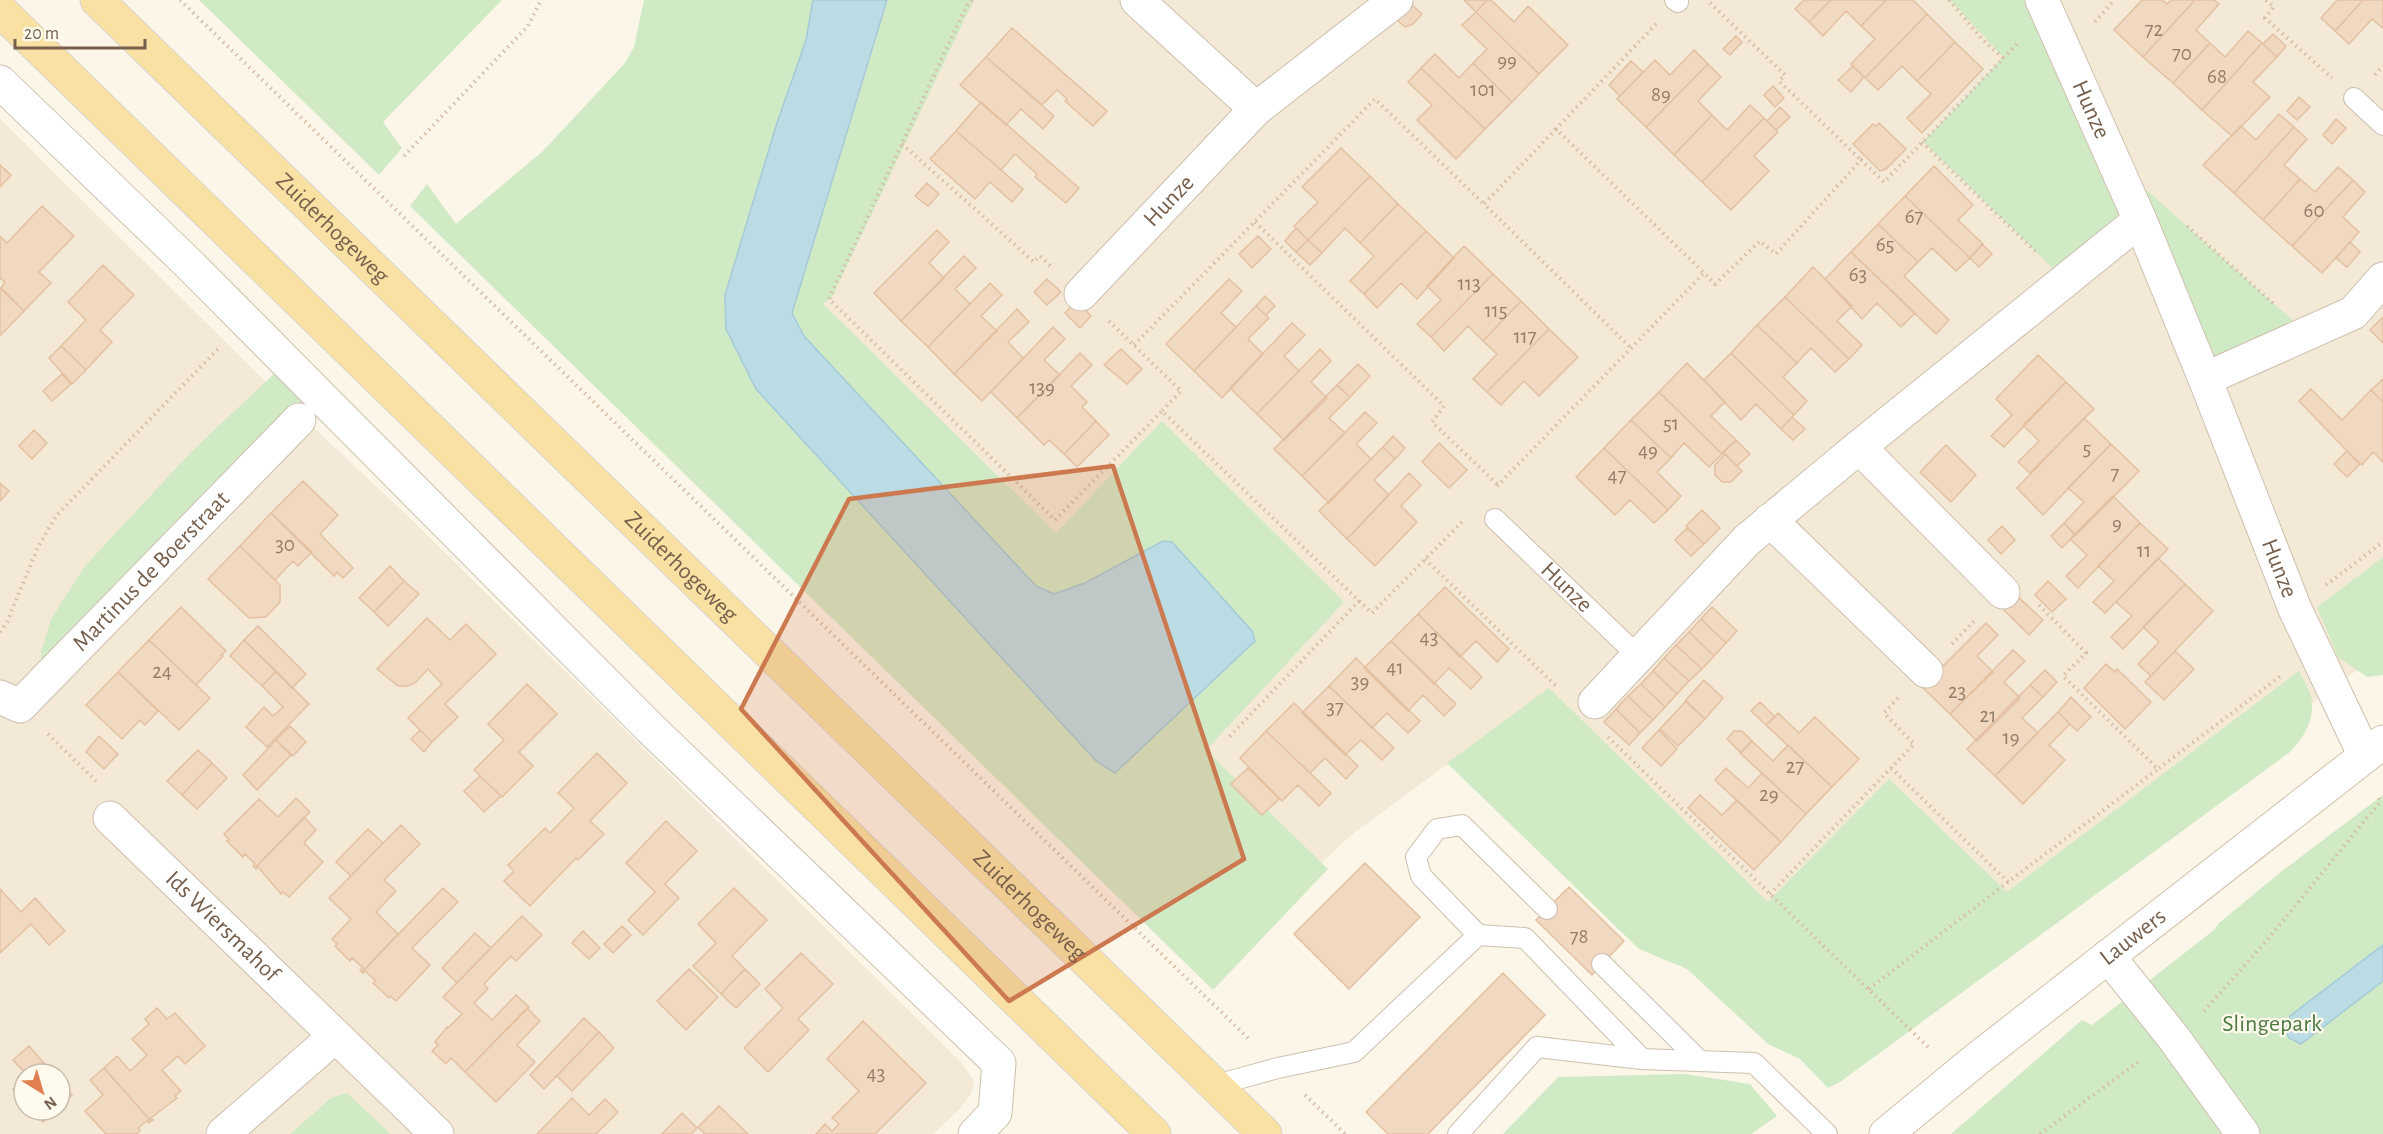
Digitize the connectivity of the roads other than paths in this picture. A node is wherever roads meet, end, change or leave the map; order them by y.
1 (97, 0) edge
2 (1137, 0) edge
3 (1396, 0) edge
4 (2045, 6) edge
5 (0, 10) edge
6 (0, 81) edge
7 (2354, 98) road end
8 (1256, 109) junction
9 (2383, 125) edge
10 (2140, 220) junction
11 (2383, 279) edge
12 (1081, 294) dead end
13 (2205, 379) junction
14 (299, 420) dead end
15 (1859, 447) junction
16 (1495, 519) dead end
17 (1770, 520) junction
18 (2003, 592) road end
19 (1638, 656) junction
20 (1926, 670) road end
21 (10, 702) edge
22 (1598, 716) road end
23 (2374, 749) edge
24 (110, 818) road end
25 (1547, 909) dead end
26 (1478, 935) junction
27 (2108, 956) junction
28 (1602, 964) dead end
29 (334, 1037) junction
30 (1642, 1059) junction
31 (1699, 1060) junction
32 (1216, 1085) junction
33 (223, 1134) edge
34 (437, 1134) edge
35 (975, 1134) edge
36 (1154, 1134) edge
37 (1265, 1134) edge
38 (1458, 1134) edge
39 (1827, 1134) edge
40 (1886, 1134) edge
41 (2243, 1134) edge

1 - 32 main road, Zuiderhogeweg
2 - 8 street
3 - 8 street, Hunze
4 - 10 street, Hunze
5 - 36 main road
6 - 35 street
7 - 9 lane
8 - 12 street, Hunze
10 - 13 street, Hunze
10 - 15 street
11 - 13 street
13 - 23 street, Hunze
14 - 21 street, Martinus de Boerstraat
15 - 17 street
15 - 18 street
16 - 19 lane, Hunze
17 - 19 street
17 - 20 street
19 - 22 street
23 - 27 street, Lauwers
24 - 29 street, Ids Wiersmahof
25 - 26 lane
26 - 30 lane
26 - 32 lane
27 - 40 street, Lauwers
27 - 41 street
28 - 31 lane
29 - 33 street
29 - 34 street, Ids Wiersmahof
30 - 31 lane
30 - 38 lane
31 - 39 lane
32 - 37 main road, Zuiderhogeweg

